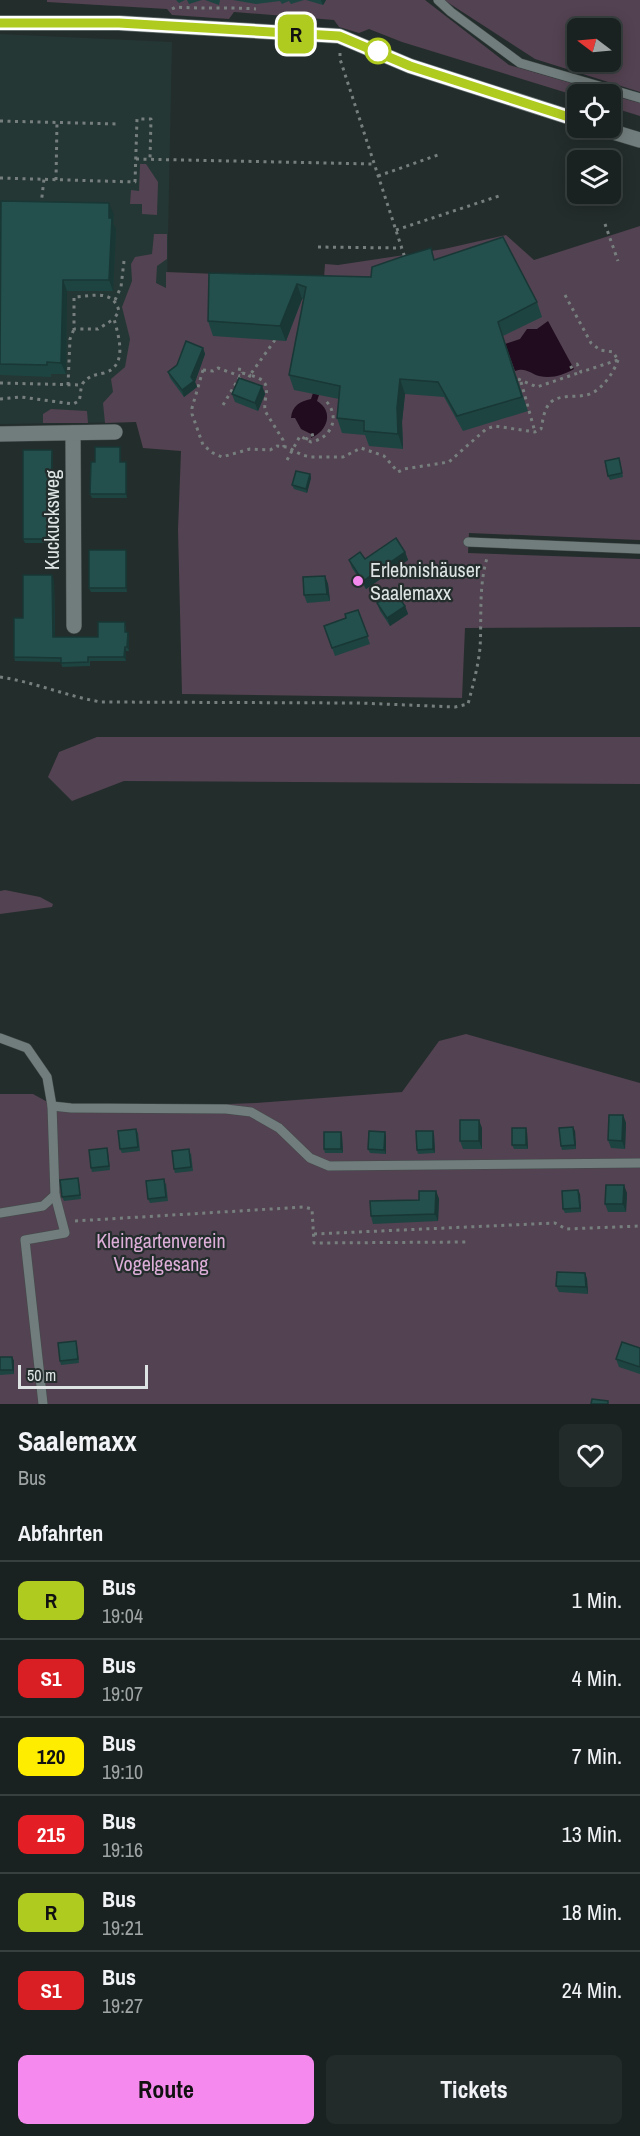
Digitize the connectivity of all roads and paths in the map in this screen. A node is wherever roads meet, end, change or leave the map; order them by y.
1 (438, 0) edge
2 (256, 4) dead end
3 (0, 23) edge
4 (164, 26) junction
5 (339, 36) junction
6 (640, 98) edge
7 (567, 116) edge
8 (0, 121) edge
9 (57, 123) junction
10 (118, 124) dead end
11 (621, 134) edge
12 (640, 140) edge
13 (438, 155) dead end
14 (136, 159) junction
15 (150, 159) junction
16 (374, 164) junction
17 (378, 176) junction
18 (0, 178) edge
19 (44, 179) junction
20 (56, 180) junction
21 (499, 196) dead end
22 (41, 213) edge
23 (605, 224) dead end
24 (396, 231) junction
25 (318, 247) dead end
26 (401, 248) junction
27 (124, 261) dead end
28 (618, 261) dead end
29 (406, 263) edge
30 (565, 296) dead end
31 (115, 300) junction
32 (114, 320) junction
33 (74, 329) junction
34 (275, 340) edge
35 (618, 360) junction
36 (570, 368) dead end
37 (195, 369) edge
38 (238, 369) dead end
39 (203, 370) junction
40 (581, 372) junction
41 (241, 374) junction
42 (250, 375) junction
43 (0, 383) edge
44 (68, 385) junction
45 (81, 385) junction
46 (245, 387) edge
47 (0, 399) edge
48 (325, 400) edge
49 (223, 405) dead end
50 (115, 432) dead end
51 (536, 432) junction
52 (73, 433) junction
53 (0, 434) edge
54 (316, 434) dead end
55 (306, 440) junction
56 (284, 447) junction
57 (293, 450) junction
58 (287, 460) dead end
59 (468, 542) dead end
60 (492, 543) junction
61 (640, 549) edge
62 (74, 626) dead end
63 (0, 677) edge
64 (0, 1038) edge
65 (52, 1106) junction
66 (640, 1163) edge
67 (55, 1196) junction
68 (0, 1213) edge
69 (62, 1221) junction
70 (640, 1226) edge
71 (314, 1234) junction
72 (467, 1242) dead end
73 (43, 1404) edge

1 - 6 lane
2 - 4 path
3 - 4 street
4 - 5 street
5 - 7 street
5 - 16 path
8 - 9 path
9 - 10 path
9 - 20 path
11 - 12 street
13 - 17 path
14 - 15 path
14 - 15 path
14 - 20 path
15 - 16 path
16 - 17 path
17 - 24 path
18 - 19 path
19 - 20 path
19 - 22 path
21 - 24 path
23 - 28 path
24 - 26 path
25 - 26 path
26 - 29 path
27 - 31 path
30 - 35 path
31 - 32 path
31 - 33 path
32 - 33 path
32 - 45 path
33 - 44 path
34 - 42 path
35 - 40 path
35 - 51 path
36 - 40 path
37 - 39 path
38 - 41 path
39 - 41 path
39 - 56 path
40 - 51 path
41 - 42 path
41 - 49 path
42 - 46 path
42 - 56 path
43 - 44 path
44 - 45 path
45 - 47 path
48 - 55 path
50 - 52 street
51 - 57 path
52 - 53 street
52 - 62 street, Kuckucksweg
54 - 55 path
55 - 57 path
56 - 57 path
57 - 58 path
59 - 60 lane
60 - 61 lane
60 - 63 path
64 - 65 lane
65 - 66 lane
65 - 67 lane
67 - 68 lane
67 - 69 lane
69 - 71 path
69 - 73 lane
70 - 71 path
71 - 72 path

